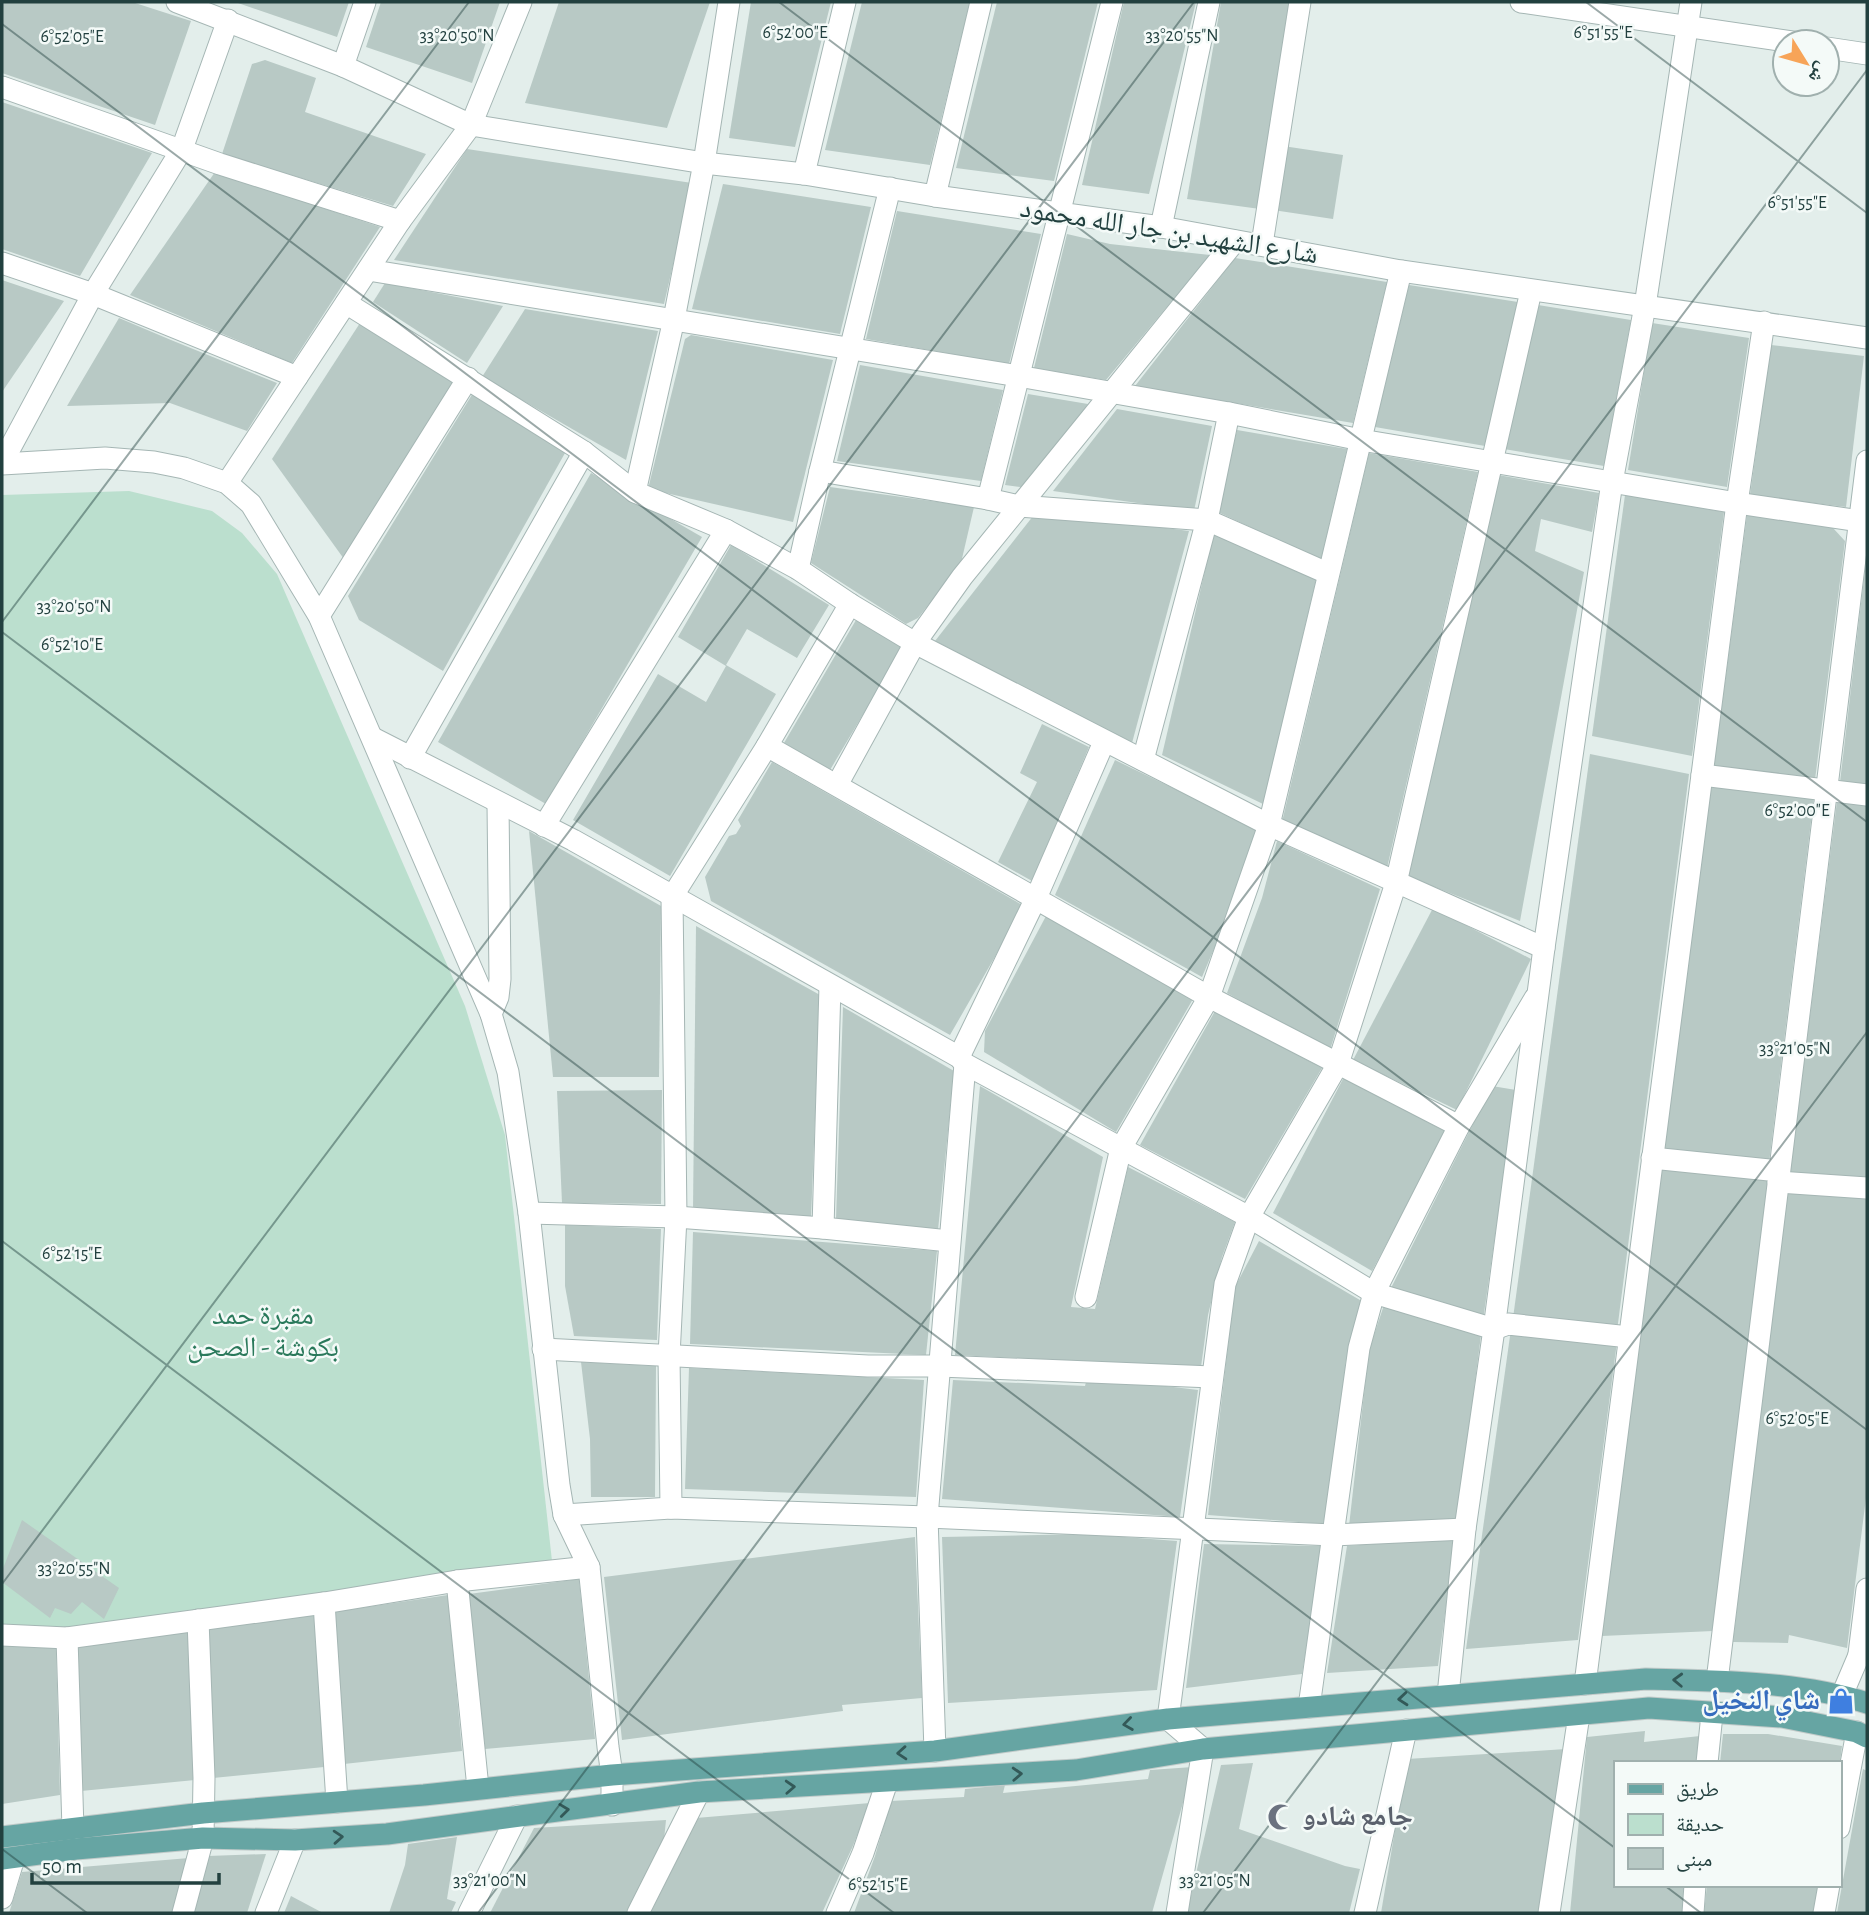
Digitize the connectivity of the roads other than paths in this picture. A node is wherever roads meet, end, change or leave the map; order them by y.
1 (177, 2) edge
2 (365, 2) edge
3 (520, 2) edge
4 (729, 2) edge
5 (845, 2) edge
6 (981, 2) edge
7 (1112, 2) edge
8 (1209, 2) edge
9 (1300, 2) edge
10 (1528, 2) edge
11 (1690, 2) edge
12 (210, 7) edge
13 (228, 20) junction
14 (1686, 25) junction
15 (1771, 39) edge
16 (1841, 50) edge
17 (1867, 54) edge
18 (343, 66) junction
19 (2, 87) edge
20 (471, 125) junction
21 (182, 149) junction
22 (704, 163) junction
23 (804, 174) junction
24 (890, 188) junction
25 (935, 196) junction
26 (1059, 213) junction
27 (400, 221) junction
28 (1161, 227) junction
29 (1235, 241) junction
30 (1262, 244) junction
31 (2, 262) edge
32 (368, 270) junction
33 (1401, 271) junction
34 (1531, 290) junction
35 (93, 294) junction
36 (346, 303) junction
37 (1645, 306) junction
38 (674, 319) junction
39 (1764, 322) junction
40 (1867, 338) edge
41 (850, 349) junction
42 (1018, 376) junction
43 (297, 377) junction
44 (468, 378) junction
45 (1114, 393) junction
46 (1230, 413) junction
47 (1361, 440) junction
48 (584, 452) junction
49 (1492, 461) junction
50 (1867, 461) edge
51 (2, 464) edge
52 (820, 471) junction
53 (1612, 482) junction
54 (228, 483) junction
55 (635, 492) junction
56 (988, 499) junction
57 (1737, 503) junction
58 (1019, 506) junction
59 (1207, 520) junction
60 (1863, 521) edge
61 (726, 530) junction
62 (798, 569) junction
63 (1327, 573) junction
64 (850, 604) junction
65 (319, 617) junction
66 (915, 643) junction
67 (373, 738) junction
68 (1104, 742) junction
69 (767, 746) junction
70 (410, 758) junction
71 (1143, 760) junction
72 (1702, 775) junction
73 (837, 785) junction
74 (1827, 791) junction
75 (1867, 795) edge
76 (498, 804) junction
77 (1269, 825) junction
78 (544, 826) junction
79 (1396, 883) junction
80 (672, 897) junction
81 (1036, 898) junction
82 (1544, 948) junction
83 (830, 986) junction
84 (1539, 990) junction
85 (1209, 997) junction
86 (491, 1014) junction
87 (962, 1060) junction
88 (1338, 1064) junction
89 (1459, 1126) junction
90 (1121, 1148) junction
91 (1652, 1158) junction
92 (1779, 1176) junction
93 (1867, 1188) edge
94 (529, 1213) junction
95 (676, 1217) junction
96 (1249, 1217) junction
97 (823, 1228) junction
98 (949, 1241) junction
99 (1374, 1293) junction
100 (1086, 1297) dead end
101 (1494, 1329) junction
102 (1629, 1337) junction
103 (543, 1349) junction
104 (668, 1356) junction
105 (940, 1366) junction
106 (1212, 1377) junction
107 (671, 1508) junction
108 (564, 1515) junction
109 (927, 1517) junction
110 (1465, 1529) junction
111 (1192, 1530) junction
112 (1333, 1535) junction
113 (589, 1567) junction
114 (457, 1581) junction
115 (1867, 1590) edge
116 (324, 1603) junction
117 (198, 1620) junction
118 (2, 1635) edge
119 (67, 1638) junction
120 (1863, 1645) edge
121 (1717, 1681) junction
122 (1585, 1684) junction
123 (1842, 1695) junction
124 (1448, 1696) junction
125 (1867, 1703) edge
126 (1309, 1707) junction
127 (1712, 1714) junction
128 (1579, 1715) junction
129 (1168, 1719) junction
130 (1406, 1730) junction
131 (1862, 1735) edge
132 (1203, 1749) junction
133 (935, 1751) junction
134 (1707, 1761) edge
135 (612, 1775) junction
136 (887, 1782) junction
137 (478, 1788) junction
138 (699, 1792) junction
139 (337, 1802) junction
140 (612, 1805) junction
141 (203, 1813) junction
142 (517, 1816) junction
143 (1841, 1820) edge
144 (73, 1829) junction
145 (2, 1837) edge
146 (203, 1838) junction
147 (295, 1840) junction
148 (8, 1859) edge
149 (1695, 1887) edge
150 (1829, 1887) edge
151 (2, 1898) edge
152 (183, 1913) edge
153 (266, 1913) edge
154 (469, 1913) edge
155 (638, 1913) edge
156 (837, 1913) edge
157 (1177, 1913) edge
158 (1365, 1913) edge
159 (1549, 1913) edge
160 (1693, 1913) edge
161 (1824, 1913) edge

1 - 12 street, شارع الشهيد بن جار الله محمود
2 - 18 street
3 - 20 street
4 - 22 street
5 - 23 street
6 - 25 street
7 - 26 street
8 - 28 street
9 - 30 street
10 - 14 street
11 - 14 street
12 - 13 street, شارع الشهيد بن جار الله محمود
13 - 18 street, شارع الشهيد بن جار الله محمود
13 - 21 street
14 - 15 street
14 - 37 street
16 - 17 street
18 - 20 street, شارع الشهيد بن جار الله محمود
19 - 21 street
20 - 22 street, شارع الشهيد بن جار الله محمود
20 - 27 street
21 - 27 street
21 - 35 street
22 - 23 street, شارع الشهيد بن جار الله محمود
22 - 38 street
23 - 24 street, شارع الشهيد بن جار الله محمود
24 - 25 street, شارع الشهيد بن جار الله محمود
24 - 41 street
25 - 26 street, شارع الشهيد بن جار الله محمود
26 - 28 street, شارع الشهيد بن جار الله محمود
26 - 42 street
27 - 32 street
28 - 29 street, شارع الشهيد بن جار الله محمود
29 - 30 street, شارع الشهيد بن جار الله محمود
29 - 45 street
30 - 33 street, شارع الشهيد بن جار الله محمود
31 - 35 street
32 - 36 street
32 - 38 street
33 - 34 street, شارع الشهيد بن جار الله محمود
33 - 47 street
34 - 37 street, شارع الشهيد بن جار الله محمود
34 - 49 street
35 - 43 street
35 - 51 street
36 - 43 street
36 - 44 street
37 - 39 street, شارع الشهيد بن جار الله محمود
37 - 53 street
38 - 41 street
38 - 55 street
39 - 40 street, شارع الشهيد بن جار الله محمود
39 - 57 street
41 - 42 street
41 - 52 street
42 - 45 street
42 - 56 street
43 - 54 street
44 - 48 street
44 - 65 street
45 - 46 street
45 - 58 street
46 - 47 street
46 - 59 street
47 - 49 street
47 - 63 street
48 - 55 street
48 - 70 street
49 - 53 street
49 - 79 street
50 - 60 street
51 - 54 street
52 - 56 street
52 - 62 street
53 - 57 street
53 - 82 street
54 - 65 street
55 - 61 street
56 - 58 street
57 - 60 street
57 - 72 street
58 - 59 street
58 - 66 street
59 - 63 street
59 - 71 street
60 - 74 street
61 - 62 street
61 - 78 street
62 - 64 street
63 - 77 street
64 - 66 street
64 - 69 street
65 - 67 street
66 - 68 street
66 - 73 street
67 - 70 street
67 - 86 street
68 - 71 street
68 - 81 street
69 - 73 street
69 - 80 street
70 - 76 street
71 - 77 street
72 - 74 street
72 - 91 street
73 - 81 street
74 - 75 street
74 - 92 street
76 - 78 street
76 - 86 street
77 - 79 street
77 - 85 street
78 - 80 street
79 - 82 street
79 - 88 street
80 - 83 street
80 - 95 street
81 - 85 street
81 - 87 street
82 - 84 street
83 - 87 street
83 - 97 street
84 - 89 street
84 - 101 street
85 - 88 street
85 - 90 street
86 - 94 street
87 - 90 street
87 - 98 street
88 - 89 street
88 - 96 street
89 - 99 street
90 - 96 street
90 - 100 street
91 - 92 street
91 - 102 street
92 - 93 street
92 - 121 street
94 - 95 street
94 - 103 street
95 - 97 street
95 - 104 street
96 - 99 street
96 - 106 street
97 - 98 street
98 - 105 street
99 - 101 street
99 - 112 street
101 - 102 street
101 - 110 street
102 - 122 street
103 - 104 street
103 - 108 street
104 - 105 street
104 - 107 street
105 - 106 street
105 - 109 street
106 - 111 street
107 - 108 street
107 - 109 street
108 - 113 street
109 - 111 street
109 - 133 street
110 - 112 street
110 - 124 street
111 - 112 street
111 - 129 street
112 - 126 street
113 - 114 street
113 - 135 street
114 - 116 street
114 - 137 street
115 - 120 street
116 - 117 street
116 - 139 street
117 - 119 street
117 - 141 street
118 - 119 street
119 - 144 street
120 - 123 street
121 -> 122 main road
121 - 123 main road
122 - 124 main road
123 - 125 main road
124 -> 126 main road
126 - 129 main road
127 - 128 main road
127 - 131 main road
127 - 134 street
128 - 130 main road
128 - 159 street
129 - 132 street
129 -> 133 main road
130 - 132 main road
130 - 158 street
131 - 143 street
136 -> 132 main road
132 - 157 street
133 -> 135 main road
135 - 137 main road
135 - 140 street
138 -> 136 main road
136 - 156 street
137 - 139 main road
138 - 140 main road
138 - 155 street
139 - 141 main road
142 -> 140 main road
141 - 144 main road
141 - 146 street
147 -> 142 main road
142 - 154 street
144 - 145 main road
146 - 147 main road
146 - 148 main road
146 - 152 street
147 - 153 street
148 - 151 street
149 - 160 street
150 - 161 street

